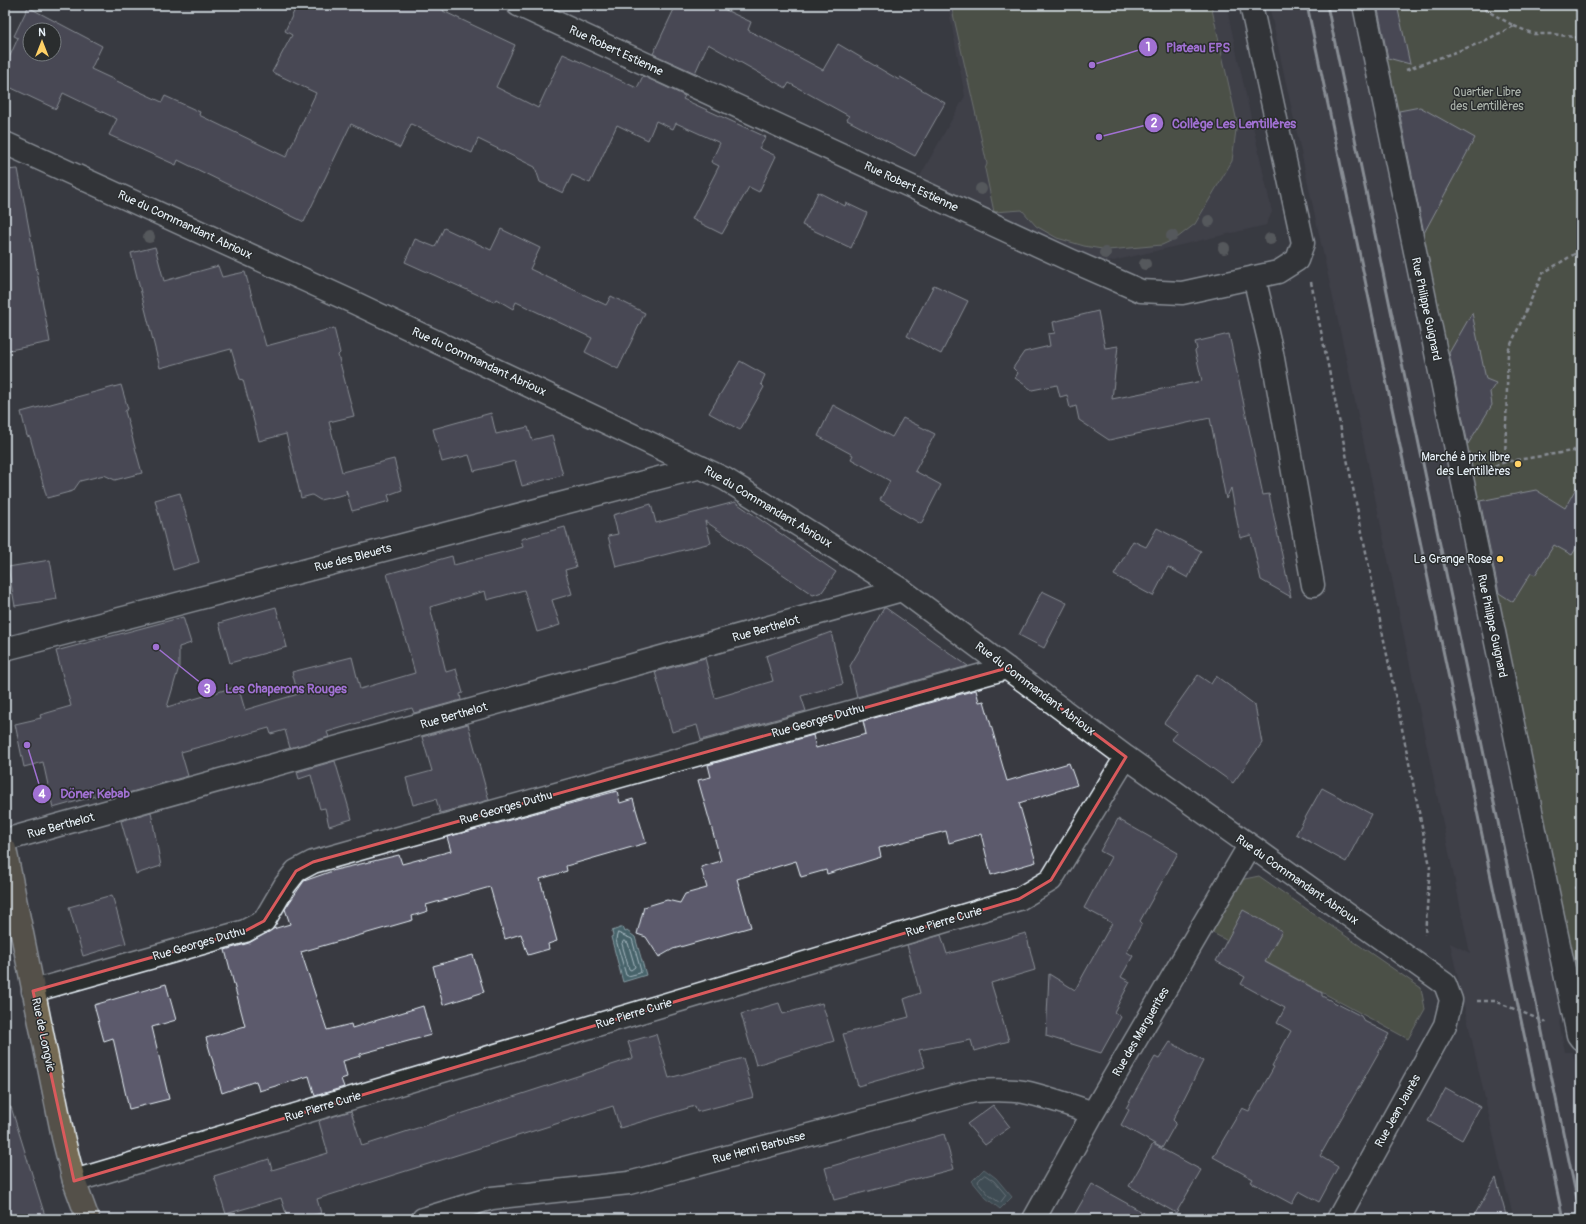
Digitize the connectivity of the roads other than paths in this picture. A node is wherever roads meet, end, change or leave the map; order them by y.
1 (518, 5) edge
2 (1252, 5) edge
3 (1364, 5) edge
4 (5, 143) edge
5 (1254, 277) junction
6 (701, 467) junction
7 (1313, 585) dead end
8 (902, 590) junction
9 (5, 649) edge
10 (1007, 668) junction
11 (1126, 757) junction
12 (5, 840) edge
13 (1249, 846) junction
14 (5, 849) edge
15 (34, 991) junction
16 (1451, 1000) joint
17 (1580, 1037) edge
18 (1093, 1113) junction
19 (74, 1181) junction
20 (88, 1219) edge
21 (423, 1219) edge
22 (1034, 1219) edge
23 (1338, 1219) edge

1 - 5 street, Rue Robert Estienne
2 - 5 street, Rue Robert Estienne
3 - 17 street, Rue Philippe Guignard
4 - 6 street, Rue du Commandant Abrioux
5 - 7 street
6 - 8 street, Rue du Commandant Abrioux
6 - 9 street, Rue des Bleuets
8 - 10 street, Rue du Commandant Abrioux
8 - 12 street, Rue Berthelot
10 - 11 street, Rue du Commandant Abrioux
10 - 15 street, Rue Georges Duthu
11 - 13 street, Rue du Commandant Abrioux
11 - 19 street, Rue Pierre Curie
13 - 16 street, Rue du Commandant Abrioux
13 - 18 street, Rue des Marguerites
14 - 15 main road, Rue de Longvic
15 - 19 main road, Rue de Longvic
16 - 23 street, Rue Jean Jaurès
18 - 21 street, Rue Henri Barbusse
18 - 22 street, Rue des Marguerites
19 - 20 main road, Rue de Longvic

